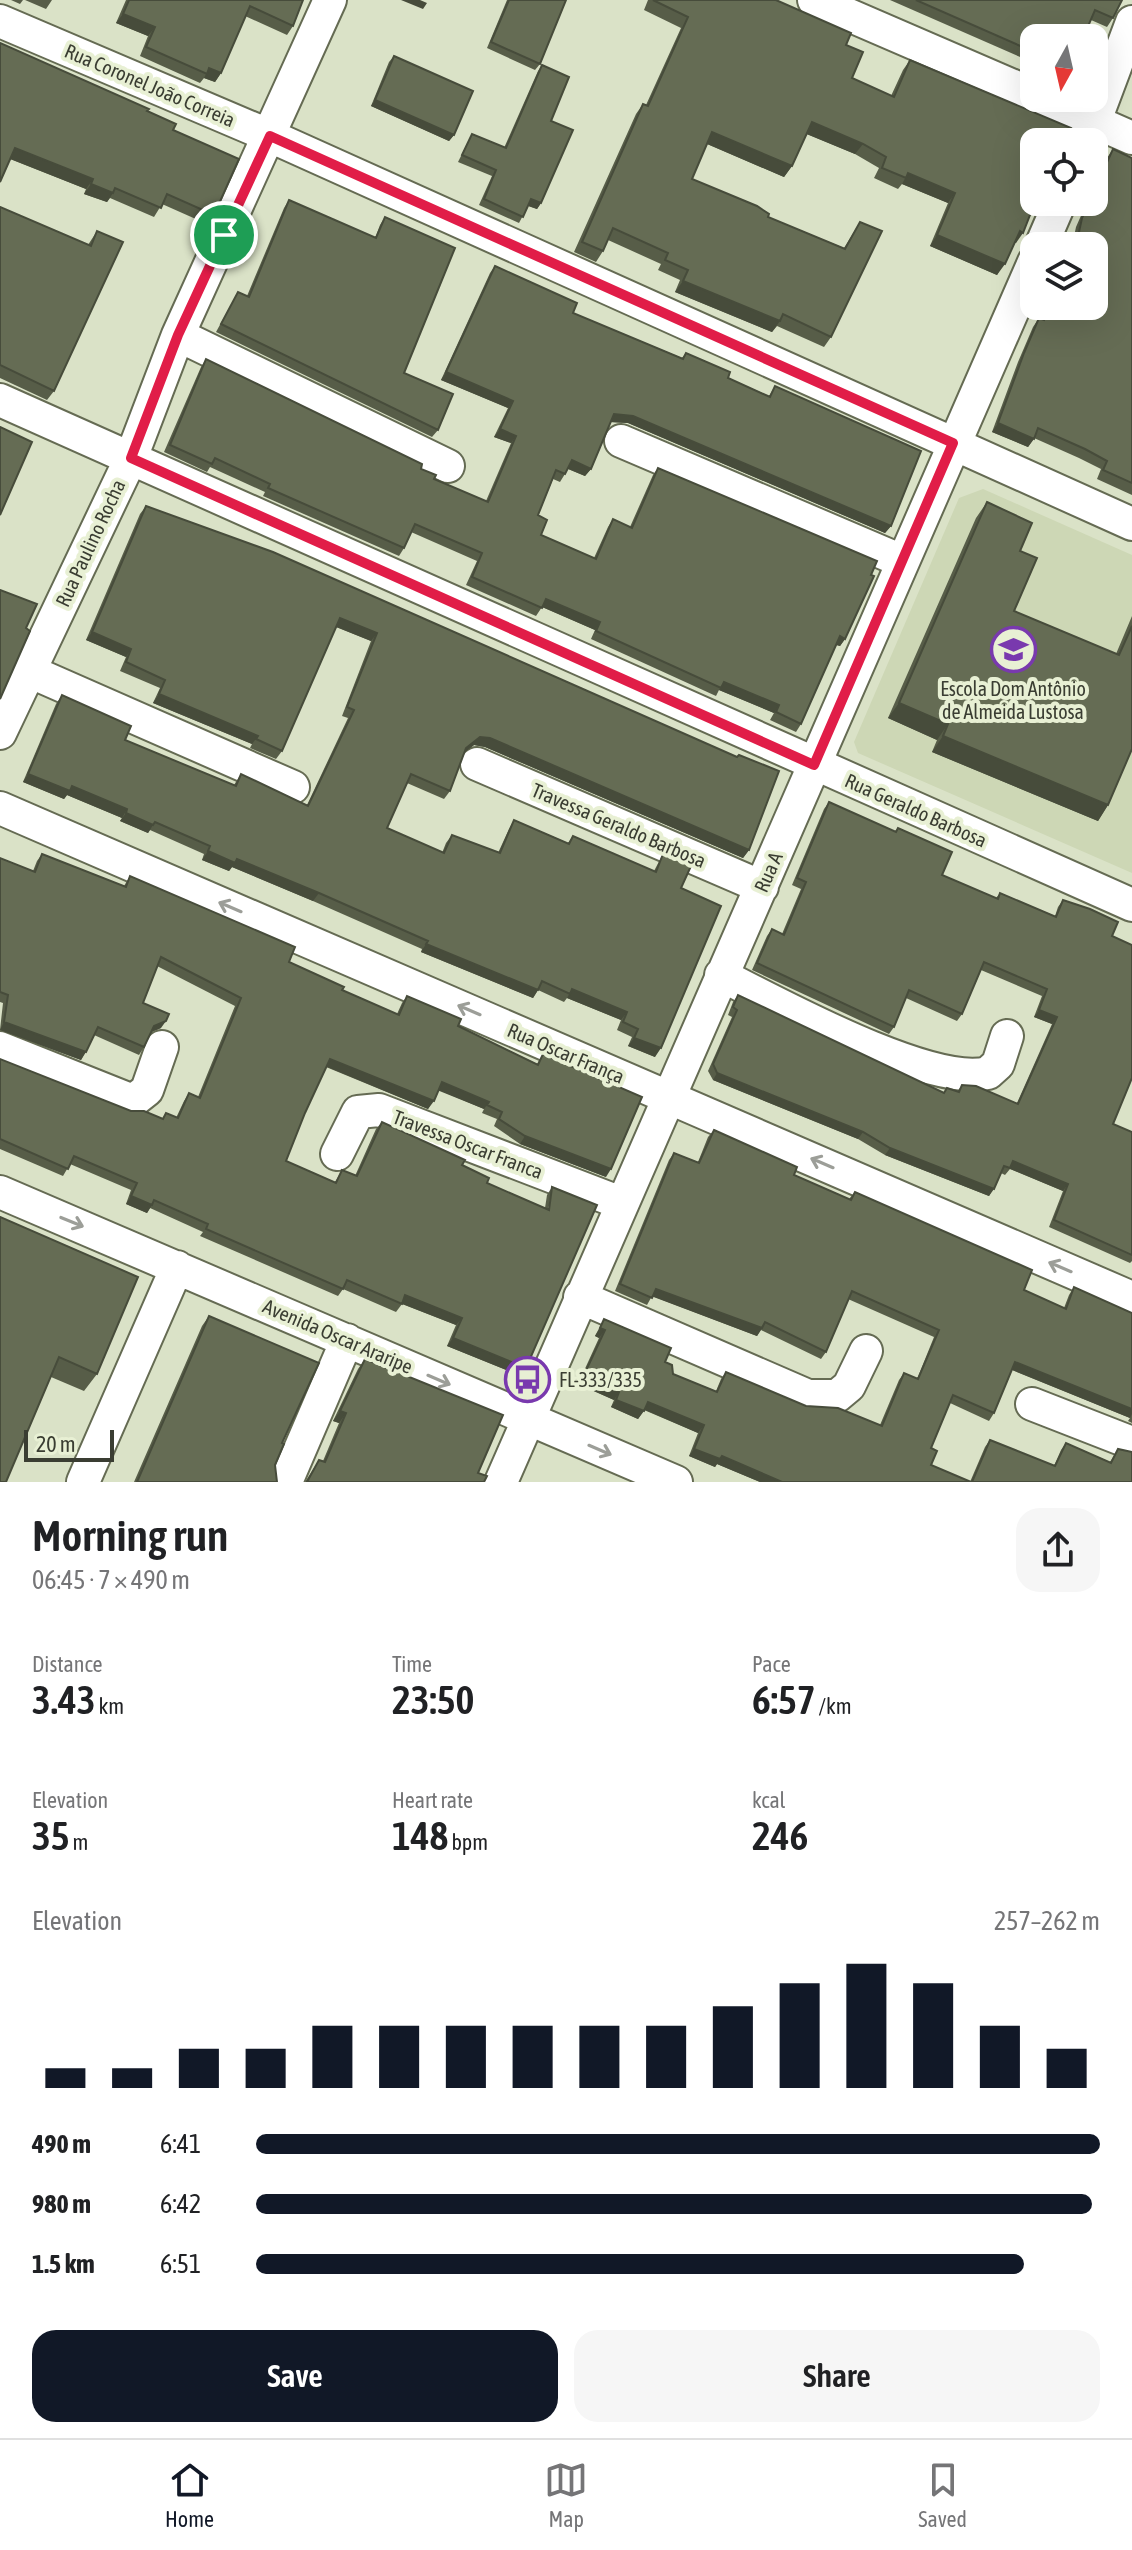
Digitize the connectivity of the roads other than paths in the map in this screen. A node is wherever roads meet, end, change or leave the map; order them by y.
1 (330, 0) edge
2 (814, 0) edge
3 (0, 21) edge
4 (1132, 22) edge
5 (1020, 89) edge
6 (1062, 112) edge
7 (1086, 128) edge
8 (1093, 128) edge
9 (1108, 134) edge
10 (270, 136) junction
11 (1132, 138) edge
12 (1020, 293) edge
13 (178, 335) junction
14 (0, 400) edge
15 (621, 441) dead end
16 (953, 443) junction
17 (131, 458) junction
18 (448, 466) dead end
19 (1132, 524) edge
20 (902, 561) junction
21 (29, 671) junction
22 (0, 733) edge
23 (477, 764) dead end
24 (814, 765) junction
25 (293, 787) dead end
26 (0, 808) edge
27 (762, 887) junction
28 (1132, 905) edge
29 (721, 975) junction
30 (1007, 1036) dead end
31 (162, 1047) dead end
32 (0, 1048) edge
33 (669, 1097) junction
34 (337, 1154) dead end
35 (0, 1192) edge
36 (621, 1203) junction
37 (177, 1267) junction
38 (580, 1297) junction
39 (1132, 1298) edge
40 (347, 1340) junction
41 (866, 1351) dead end
42 (1032, 1404) dead end
43 (529, 1419) junction
44 (1132, 1443) edge
45 (83, 1482) edge
46 (286, 1482) edge
47 (501, 1482) edge
48 (676, 1482) edge

1 - 10 street, Rua Paulino Rocha
2 - 5 street
3 - 10 street, Rua Coronel João Correia
4 - 8 street
6 - 7 street
9 - 11 street
10 - 13 street, Rua Paulino Rocha
10 - 16 street, Rua Coronel João Correia
12 - 16 street, Rua A
13 - 17 street, Rua Paulino Rocha
13 - 18 street
14 - 17 street, Rua Geraldo Barbosa
15 - 20 street
16 - 19 street, Rua Coronel João Correia
16 - 20 street, Rua A
17 - 21 street, Rua Paulino Rocha
17 - 24 street, Rua Geraldo Barbosa
20 - 24 street, Rua A
21 - 22 street, Rua Paulino Rocha
21 - 25 street
23 - 27 street, Travessa Geraldo Barbosa
24 - 27 street, Rua A
24 - 28 street, Rua Geraldo Barbosa
33 -> 26 street, Rua Oscar França
27 - 29 street, Rua A
29 - 30 street
29 - 33 street, Rua A
31 - 32 street
33 - 36 street, Rua A
39 -> 33 street, Rua Oscar França
34 - 36 street, Travessa Oscar Franca
35 -> 37 street, Avenida Oscar Araripe
36 - 38 street, Rua A
37 - 40 street, Avenida Oscar Araripe
37 - 45 street
38 - 41 street
38 - 43 street, Rua A
40 -> 43 street, Avenida Oscar Araripe
40 - 46 street
42 - 44 street
43 - 47 street, Rua A
43 -> 48 street, Avenida Oscar Araripe

